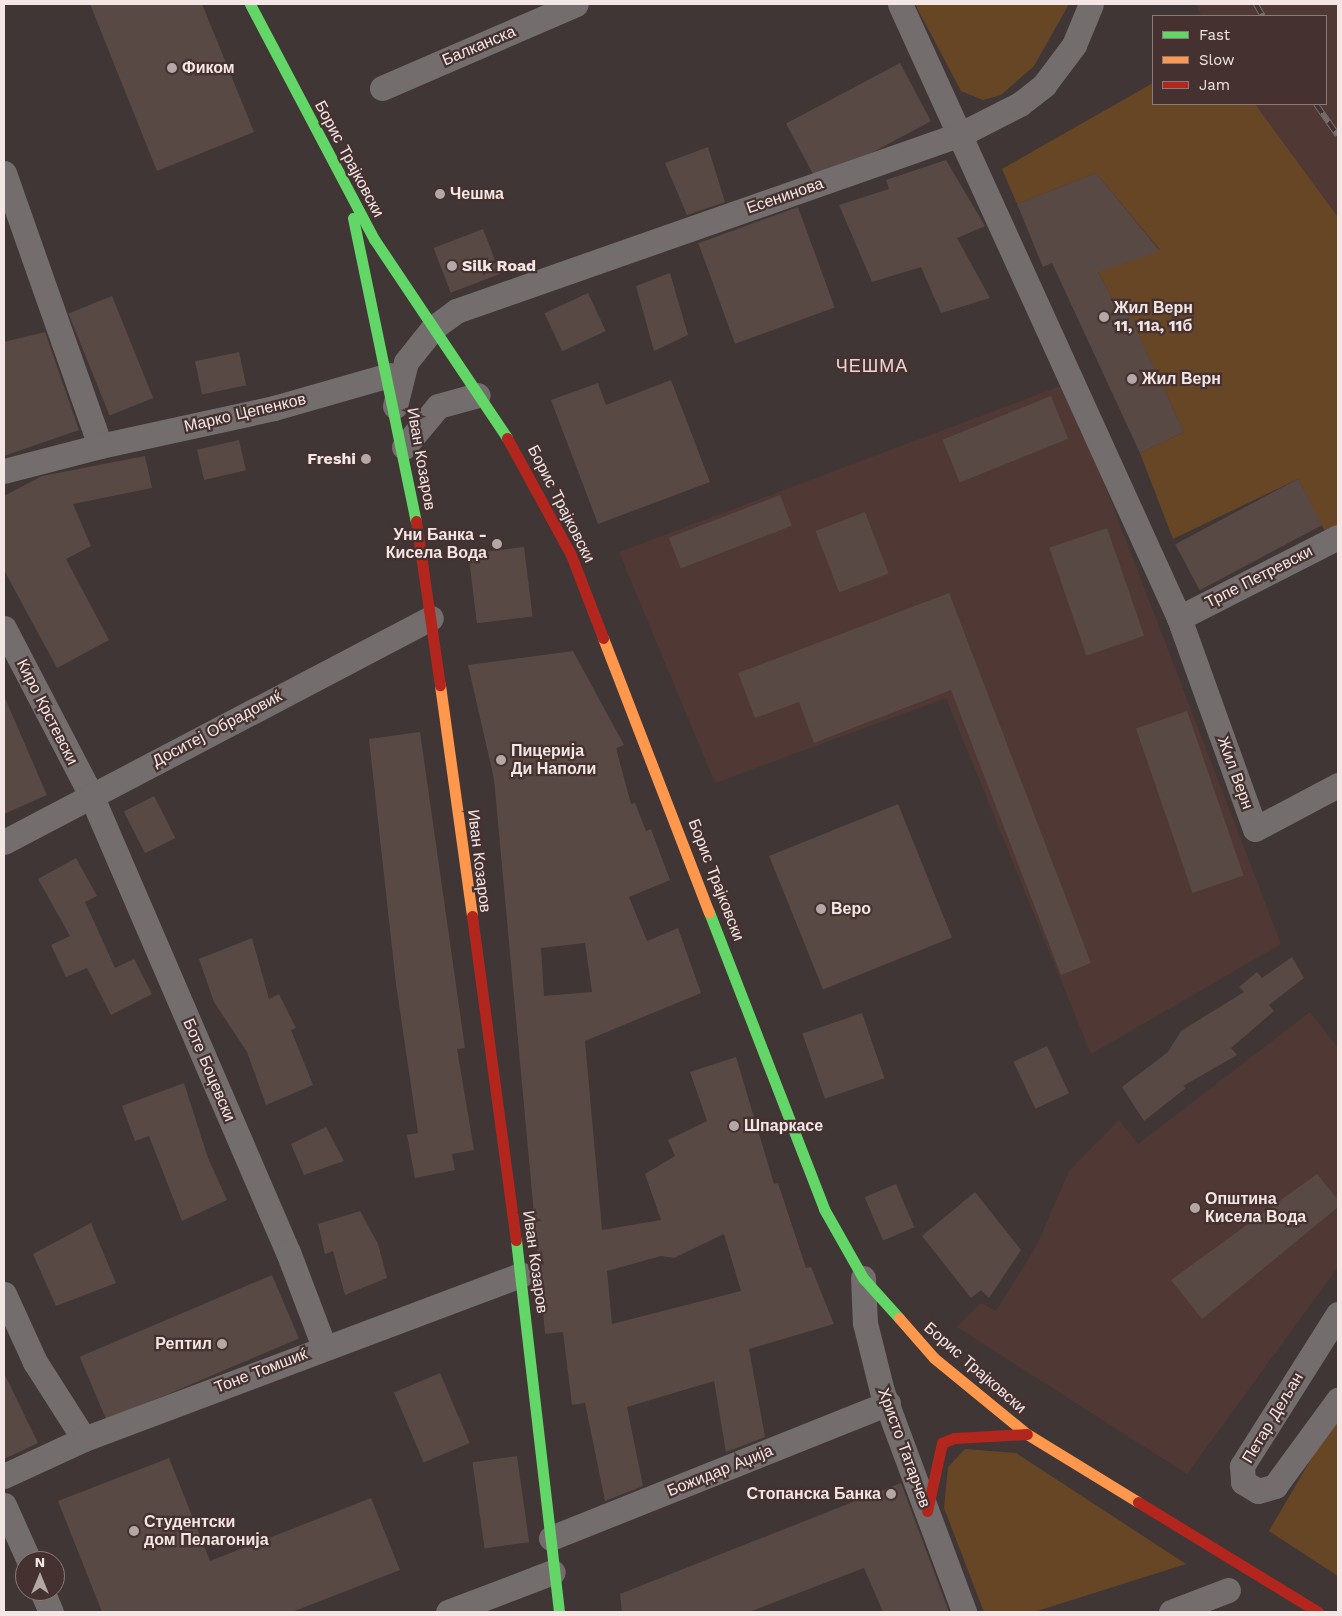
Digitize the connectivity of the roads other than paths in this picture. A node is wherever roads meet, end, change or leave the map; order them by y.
1 (250, 4) edge
2 (576, 4) edge
3 (900, 4) edge
4 (1091, 4) edge
5 (382, 88) dead end
6 (961, 134) junction
7 (4, 173) edge
8 (347, 192) junction
9 (433, 328) junction
10 (389, 375) junction
11 (478, 395) junction
12 (395, 406) junction
13 (100, 446) junction
14 (404, 447) junction
15 (4, 471) edge
16 (1338, 537) edge
17 (431, 618) junction
18 (1179, 618) junction
19 (4, 628) edge
20 (1338, 785) edge
21 (91, 796) junction
22 (4, 842) edge
23 (521, 1275) junction
24 (863, 1278) junction
25 (4, 1294) edge
26 (1338, 1314) edge
27 (324, 1347) junction
28 (1338, 1400) edge
29 (888, 1403) junction
30 (1027, 1434) junction
31 (84, 1439) junction
32 (4, 1476) edge
33 (4, 1505) edge
34 (927, 1511) junction
35 (551, 1538) junction
36 (25, 1551) edge
37 (553, 1572) junction
38 (1228, 1590) dead end
39 (448, 1612) edge
40 (558, 1612) edge
41 (964, 1612) edge
42 (1171, 1612) edge
43 (1318, 1612) edge

1 - 8 street, Борис Трајковски
2 - 5 street, Балканска
3 - 6 street, Жил Верн
4 - 6 street, Есенинова
6 - 9 street, Есенинова
6 - 18 street, Жил Верн
7 - 13 street
8 - 9 street, Борис Трајковски
8 - 10 street, Иван Козаров
9 - 11 street, Борис Трајковски
9 - 12 street, Есенинова
10 - 12 street, Иван Козаров
10 - 13 street, Марко Цепенков
11 - 14 street
11 - 24 street, Борис Трајковски
12 - 14 street, Иван Козаров
13 - 15 street, Марко Цепенков
14 - 17 street, Иван Козаров
16 - 18 street, Трпе Петревски
17 - 21 street, Доситеј Обрадовиќ
17 - 23 street, Иван Козаров
18 - 20 street, Жил Верн
19 - 21 street, Киро Крстевски
21 - 22 street, Доситеј Обрадовиќ
21 - 27 street, Боте Боцевски
23 - 27 street, Тоне Томшиќ
23 - 35 street, Иван Козаров
24 - 29 street, Христо Татарчев
24 - 30 street, Борис Трајковски
25 - 31 street
26 - 28 street, Петар Дељан
27 - 31 street, Тоне Томшиќ
29 - 34 street, Христо Татарчев
29 - 35 street, Божидар Аџија
30 - 34 street
30 - 43 street, Борис Трајковски
31 - 32 street, Тоне Томшиќ
33 - 36 street
34 - 41 street, Христо Татарчев
35 - 37 street, Иван Козаров
37 - 39 street
37 - 40 street, Иван Козаров
38 - 42 street

